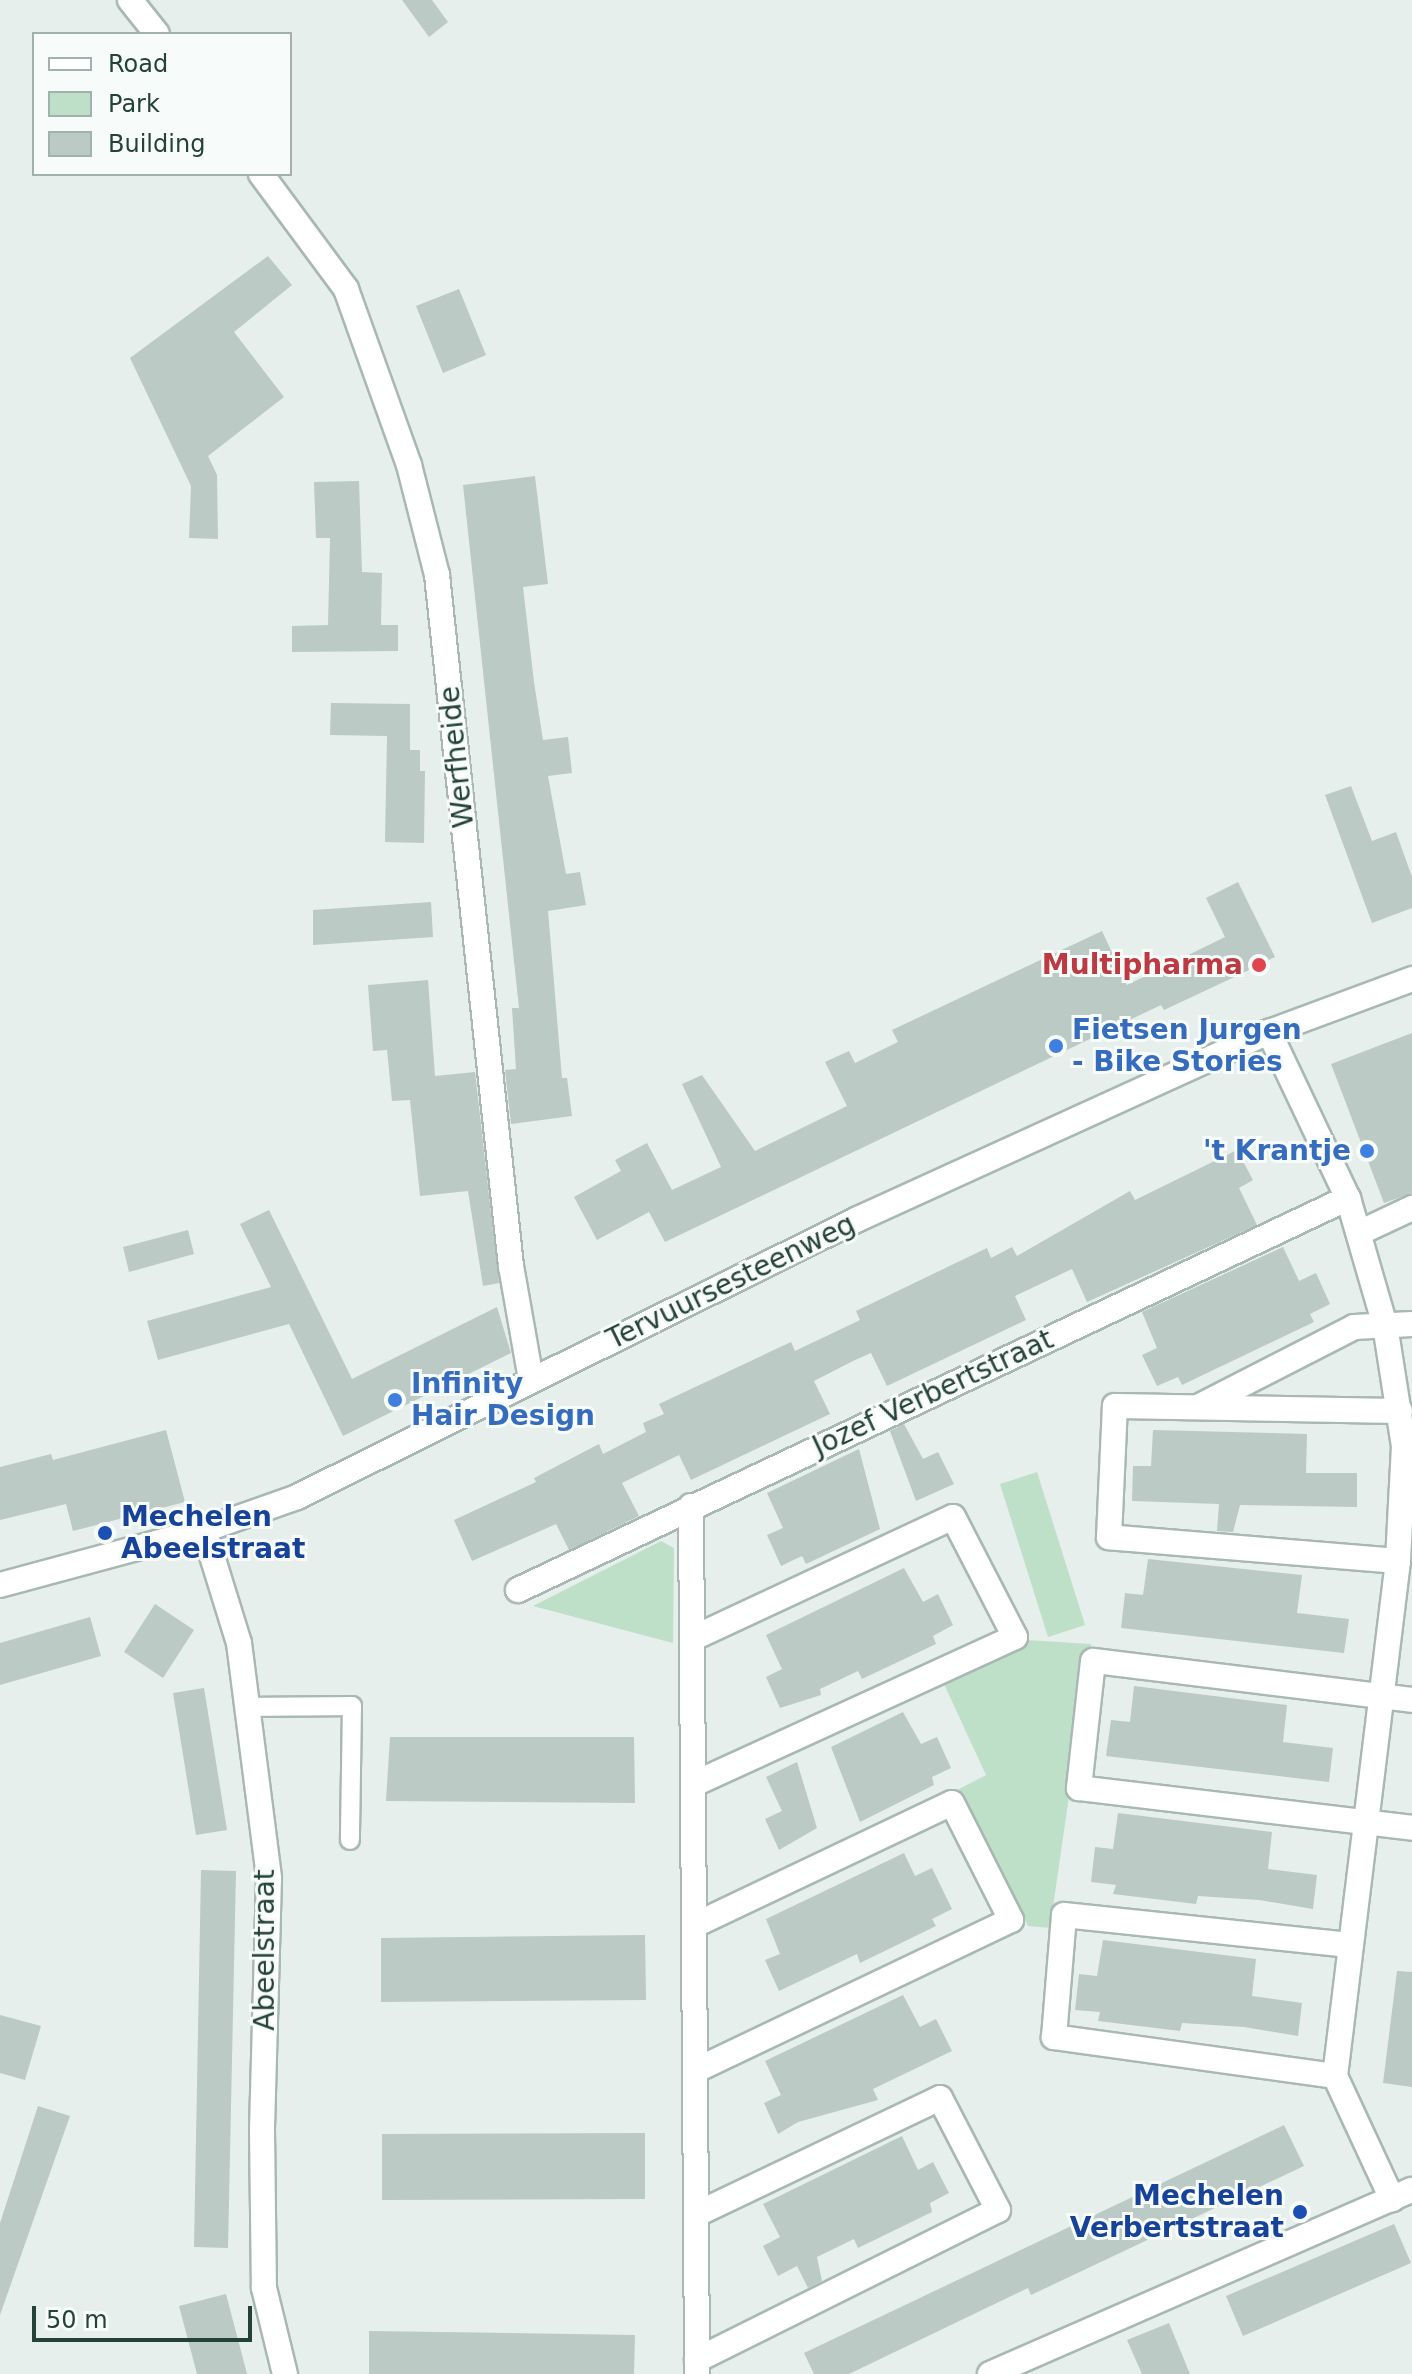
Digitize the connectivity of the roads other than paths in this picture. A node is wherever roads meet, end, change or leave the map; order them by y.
1 (130, 0) edge
2 (155, 32) edge
3 (262, 176) edge
4 (1412, 979) edge
5 (1269, 1032) junction
6 (1348, 1198) junction
7 (1412, 1208) edge
8 (1359, 1233) junction
9 (1412, 1324) edge
10 (1385, 1325) junction
11 (531, 1380) junction
12 (1195, 1409) junction
13 (1400, 1411) junction
14 (1408, 1446) edge
15 (691, 1506) junction
16 (204, 1530) junction
17 (1402, 1571) edge
18 (0, 1585) edge
19 (518, 1590) dead end
20 (694, 1638) junction
21 (1381, 1695) junction
22 (1412, 1700) edge
23 (247, 1707) junction
24 (694, 1784) junction
25 (1364, 1822) junction
26 (1412, 1828) edge
27 (350, 1840) dead end
28 (695, 1925) junction
29 (1349, 1945) junction
30 (696, 2070) junction
31 (1335, 2076) junction
32 (1406, 2194) edge
33 (697, 2214) junction
34 (697, 2367) edge
35 (285, 2374) edge
36 (990, 2374) edge

1 - 2 street
3 - 11 street, Werfheide
4 - 5 street, Tervuursesteenweg
5 - 6 street
5 - 11 street, Tervuursesteenweg
6 - 8 street
6 - 15 street, Jozef Verbertstraat
7 - 8 street
8 - 10 street
9 - 10 street
10 - 12 street
10 - 13 street
11 - 16 street, Tervuursesteenweg
12 - 13 street
12 - 17 street
13 - 14 street
14 - 17 street
15 - 19 street, Jozef Verbertstraat
15 - 20 street
16 - 18 street, Tervuursesteenweg
16 - 23 street, Abeelstraat
17 - 21 street
20 - 24 street
20 - 24 street
21 - 22 street
21 - 25 street
21 - 25 street
23 - 27 lane
23 - 35 street, Abeelstraat
24 - 28 street
25 - 26 street
25 - 29 street
28 - 30 street
28 - 30 street
29 - 31 street
29 - 31 street
30 - 33 street
31 - 32 street
32 - 36 street
33 - 34 street
33 - 34 street

